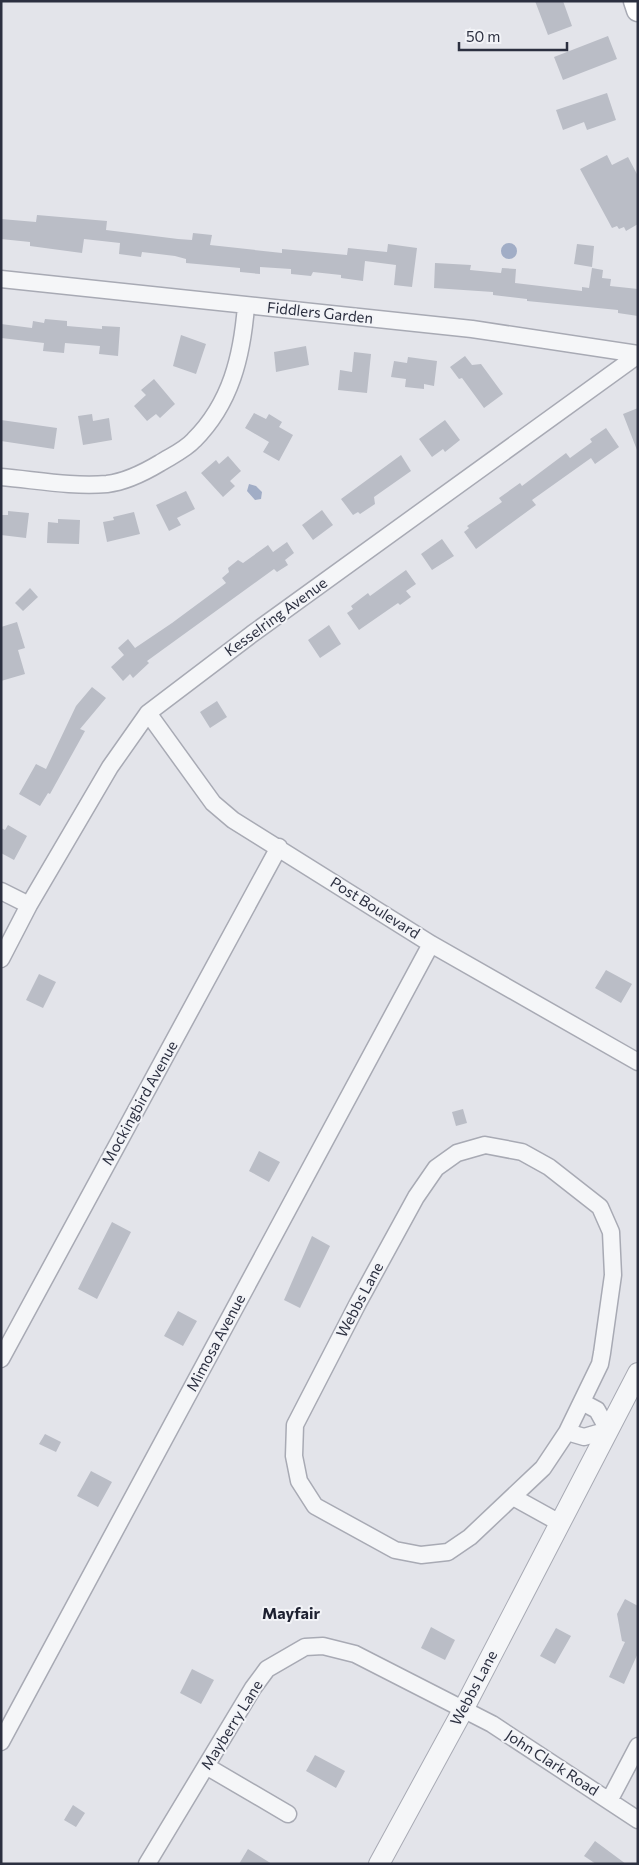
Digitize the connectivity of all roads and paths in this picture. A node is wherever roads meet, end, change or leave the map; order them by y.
1 (634, 1) edge
2 (638, 10) edge
3 (1, 279) edge
4 (246, 306) junction
5 (638, 355) edge
6 (1, 477) edge
7 (148, 713) junction
8 (279, 848) junction
9 (1, 891) edge
10 (29, 905) junction
11 (431, 944) junction
12 (1, 959) edge
13 (638, 1062) edge
14 (1, 1359) edge
15 (638, 1374) edge
16 (582, 1402) junction
17 (608, 1430) junction
18 (567, 1432) junction
19 (513, 1496) junction
20 (560, 1523) junction
21 (463, 1710) junction
22 (1, 1742) edge
23 (638, 1746) edge
24 (206, 1766) junction
25 (609, 1801) junction
26 (288, 1814) dead end
27 (638, 1820) edge
28 (147, 1864) edge
29 (379, 1864) edge

1 - 2 main road
3 - 4 street, Fiddlers Garden
4 - 5 street, Fiddlers Garden
4 - 6 street
5 - 7 street, Kesselring Avenue
7 - 8 street, Post Boulevard
7 - 10 street, Kesselring Avenue
8 - 11 street, Post Boulevard
8 - 14 street, Mockingbird Avenue
9 - 10 street
10 - 12 street, Kesselring Avenue
11 - 13 street, Post Boulevard
11 - 22 street, Mimosa Avenue
15 - 17 street, Webbs Lane
16 - 17 street
16 - 18 street, Webbs Lane
16 - 19 street, Webbs Lane
17 - 18 street
17 - 20 street, Webbs Lane
18 - 19 street, Webbs Lane
19 - 20 street
20 - 21 street, Webbs Lane
21 - 24 street, Mayberry Lane
21 - 25 street, John Clark Road
21 - 29 street, Webbs Lane
23 - 25 street
24 - 26 street
24 - 28 street, Mayberry Lane
25 - 27 street, John Clark Road

